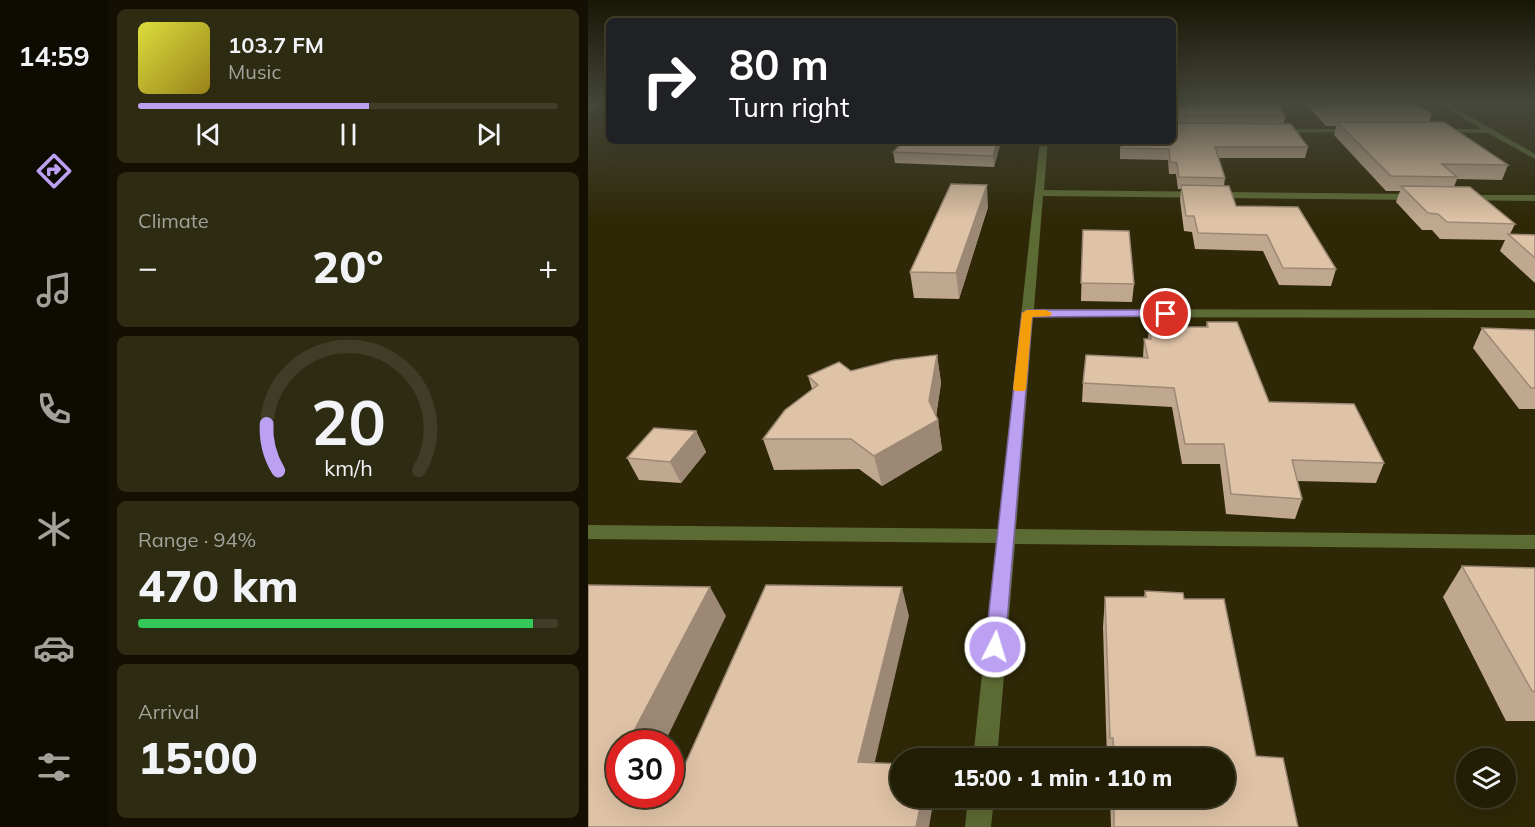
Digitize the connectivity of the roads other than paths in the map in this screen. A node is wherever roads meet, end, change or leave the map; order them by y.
1 (1510, 143) edge
2 (1044, 144) edge
3 (1535, 157) edge
4 (1039, 194) junction
5 (1429, 197) edge
6 (1452, 197) edge
7 (1535, 198) edge
8 (1027, 313) junction
9 (1535, 314) edge
10 (588, 532) edge
11 (1005, 535) junction
12 (1535, 542) edge
13 (985, 748) edge
14 (980, 808) edge
15 (978, 827) edge

1 - 3 street
2 - 4 street
4 - 5 street
4 - 8 street
6 - 7 street
8 - 9 street
8 - 11 street
10 - 11 street
11 - 12 street
11 - 13 street
14 - 15 street

